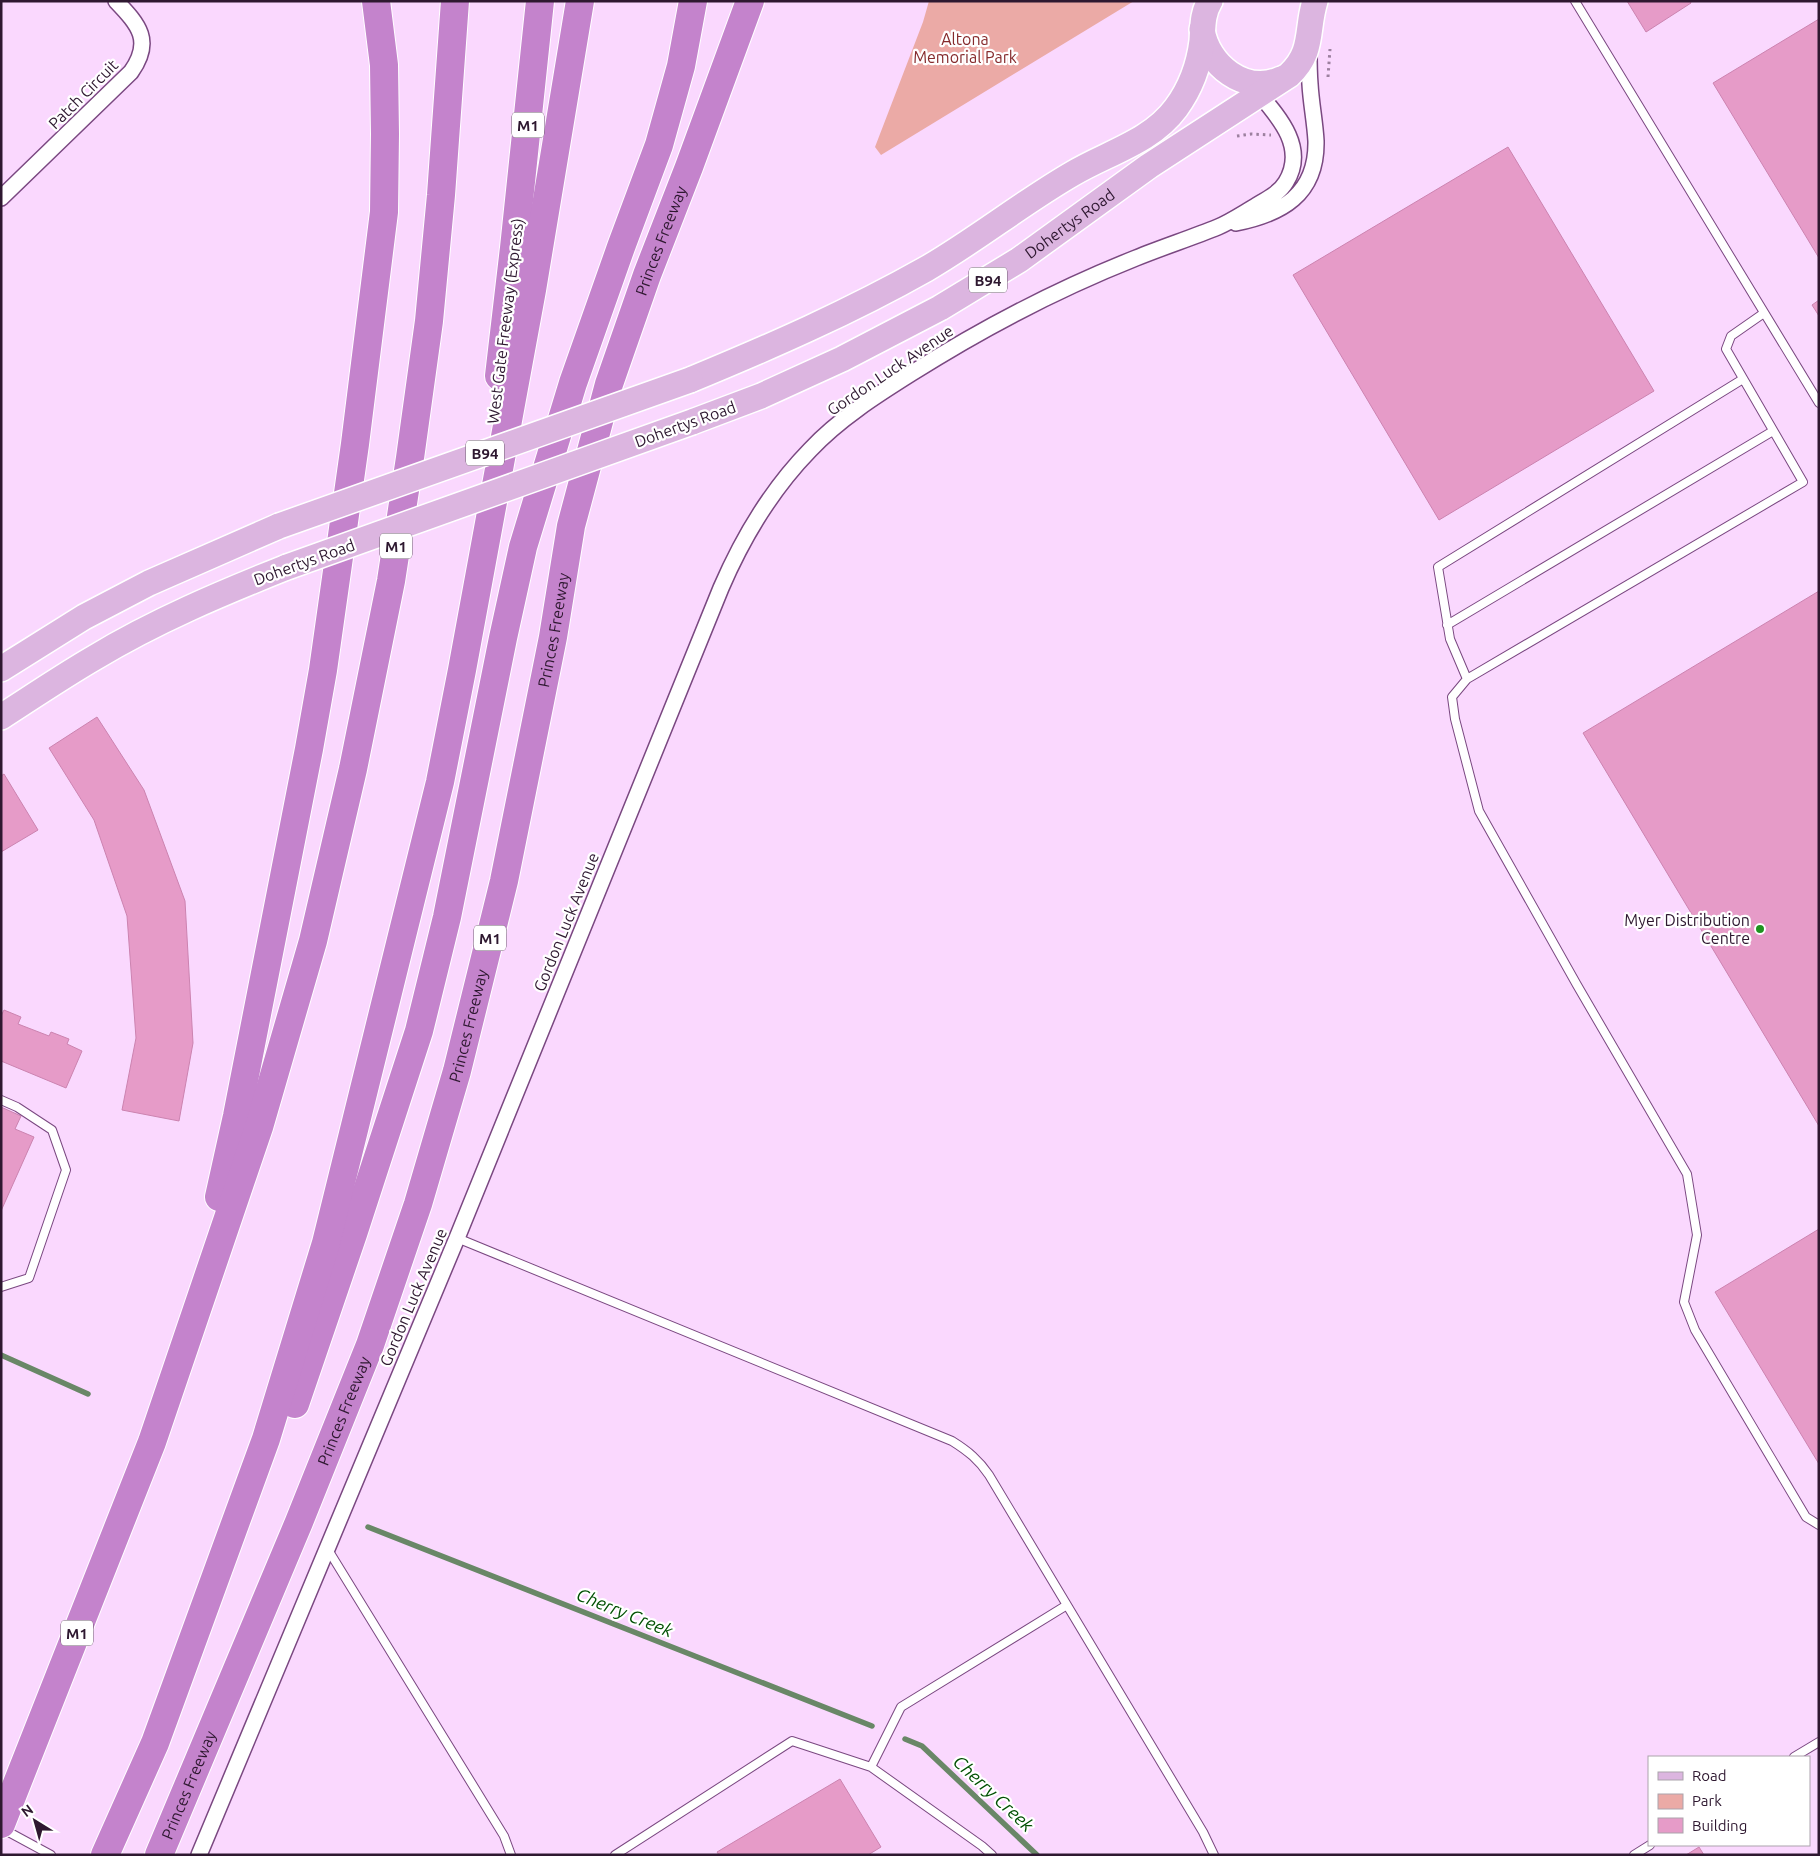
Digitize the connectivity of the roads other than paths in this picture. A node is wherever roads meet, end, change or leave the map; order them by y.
1 (116, 1) edge
2 (376, 1) edge
3 (455, 1) edge
4 (540, 1) edge
5 (580, 1) edge
6 (693, 1) edge
7 (750, 1) edge
8 (1210, 1) edge
9 (1296, 1) edge
10 (1315, 1) edge
11 (1575, 1) edge
12 (1202, 27) junction
13 (1309, 38) junction
14 (1254, 88) junction
15 (1, 198) edge
16 (1220, 226) junction
17 (1764, 313) junction
18 (1743, 379) junction
19 (1819, 404) edge
20 (1773, 432) junction
21 (1447, 624) junction
22 (1, 669) edge
23 (462, 670) junction
24 (1467, 679) junction
25 (1, 717) edge
26 (1, 1100) edge
27 (456, 1238) junction
28 (1, 1287) edge
29 (152, 1442) junction
30 (1819, 1525) edge
31 (327, 1548) junction
32 (1067, 1605) junction
33 (1819, 1742) edge
34 (155, 1743) junction
35 (1796, 1756) edge
36 (871, 1767) junction
37 (1, 1824) edge
38 (1, 1828) edge
39 (1648, 1846) edge
40 (51, 1855) edge
41 (105, 1855) edge
42 (160, 1855) edge
43 (199, 1855) edge
44 (511, 1855) edge
45 (615, 1855) edge
46 (992, 1855) edge
47 (1214, 1855) edge
48 (1634, 1855) edge

1 - 15 street, Patch Circuit
2 - 29 highway
3 - 29 highway, M1
4 - 23 highway, West Gate Freeway (Express) / M1
5 - 23 highway
6 - 34 highway
7 - 42 highway, Princes Freeway / M1
8 - 12 main road, B94
9 - 13 main road
10 - 13 main road, Dohertys Road / B94
11 - 17 lane
12 - 14 main road
12 - 22 main road, B94, bridge
13 - 14 main road, Dohertys Road / B94
13 - 16 street, Gordon Luck Avenue
14 - 16 street, Gordon Luck Avenue
14 - 25 main road, Dohertys Road / B94, bridge
16 - 27 street, Gordon Luck Avenue
17 - 18 lane
17 - 19 lane
18 - 20 lane
18 - 21 lane
20 - 21 lane
20 - 24 lane
21 - 24 lane
23 - 34 highway, M1
24 - 30 lane
26 - 28 lane
27 - 31 street, Gordon Luck Avenue
27 - 32 lane
29 - 37 highway, M1
31 - 43 street, Gordon Luck Avenue
31 - 44 lane
32 - 36 lane
32 - 47 lane
33 - 35 lane
34 - 41 highway, M1
36 - 45 lane
36 - 46 lane
38 - 40 lane
39 - 48 lane

